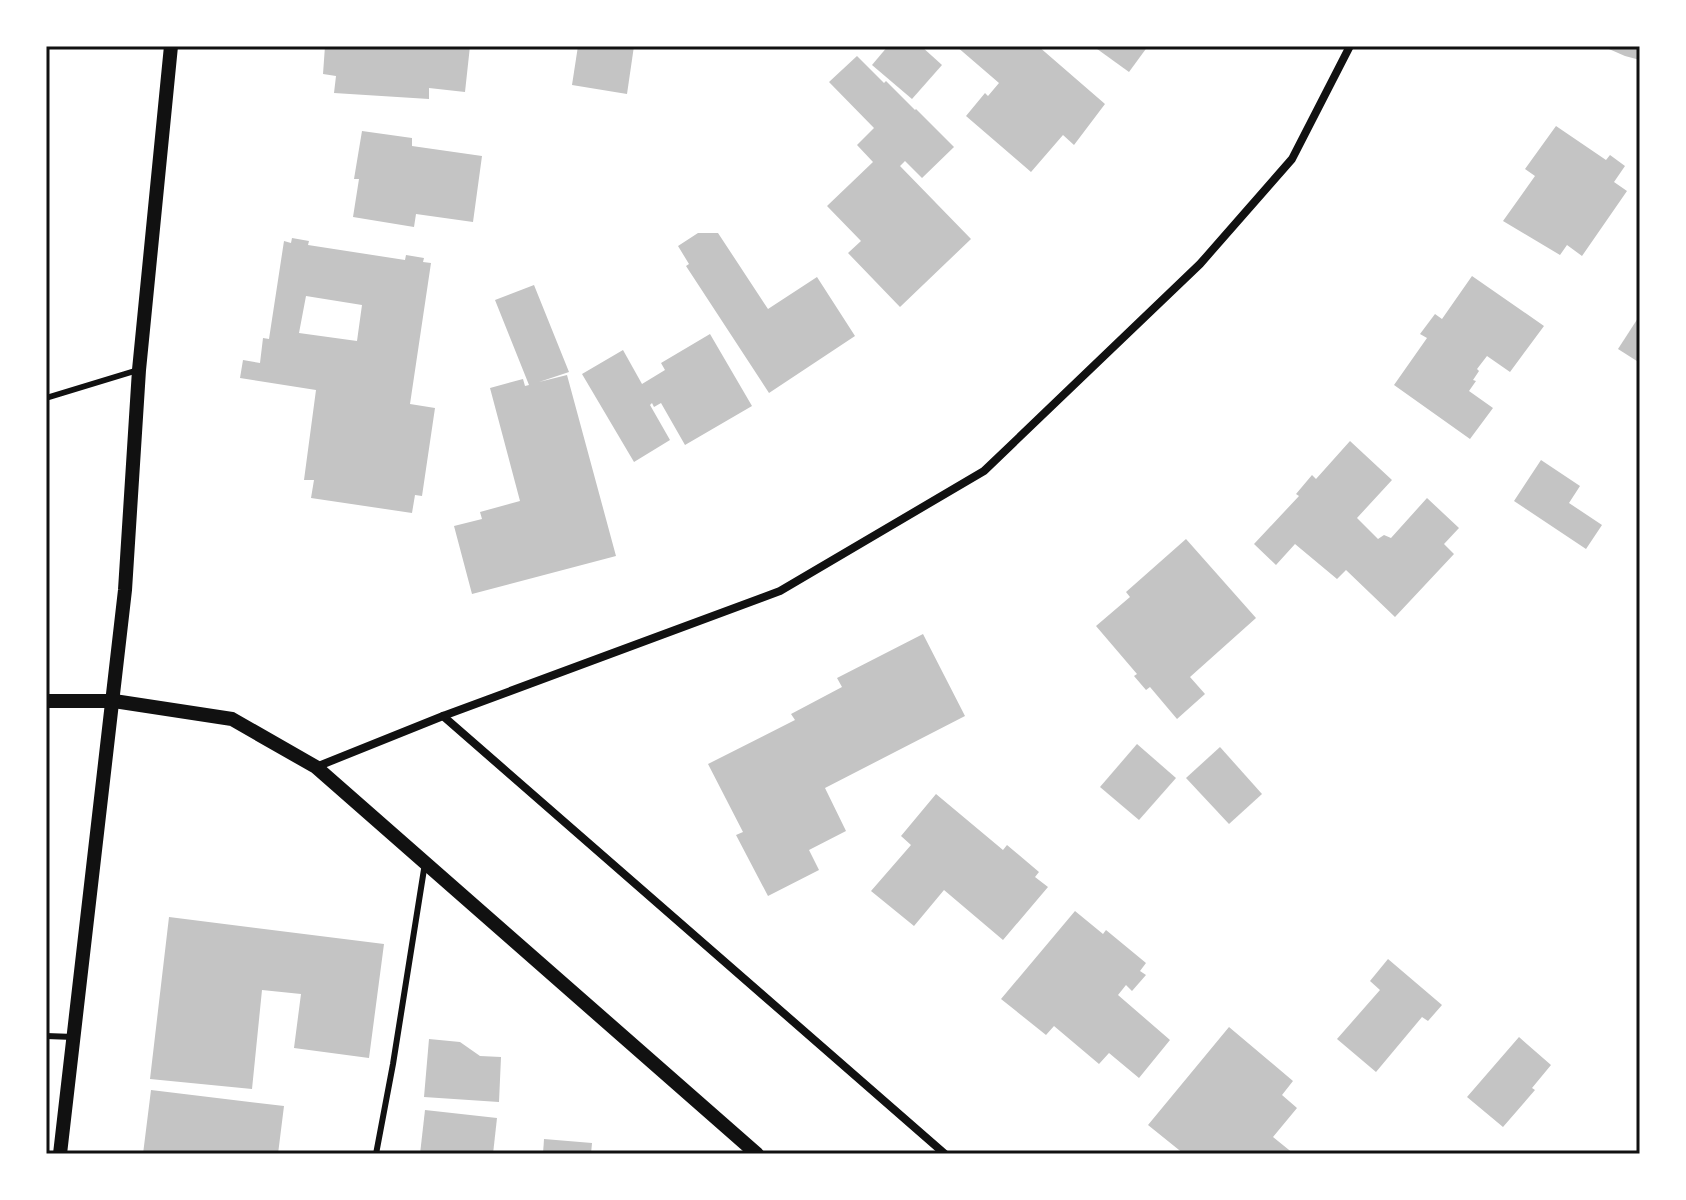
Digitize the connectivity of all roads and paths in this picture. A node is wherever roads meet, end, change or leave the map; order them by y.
1 (171, 46) edge
2 (1350, 46) edge
3 (139, 370) junction
4 (46, 398) edge
5 (46, 701) edge
6 (114, 701) junction
7 (443, 716) junction
8 (316, 767) junction
9 (425, 863) junction
10 (46, 1036) edge
11 (74, 1037) junction
12 (60, 1154) edge
13 (376, 1154) edge
14 (757, 1154) edge
15 (945, 1154) edge

1 - 3 street
2 - 7 street
3 - 4 lane
3 - 6 street
5 - 6 street
6 - 8 street
6 - 11 street
7 - 8 street
7 - 15 street
8 - 9 street
9 - 13 lane
9 - 14 street
10 - 11 lane
11 - 12 street

